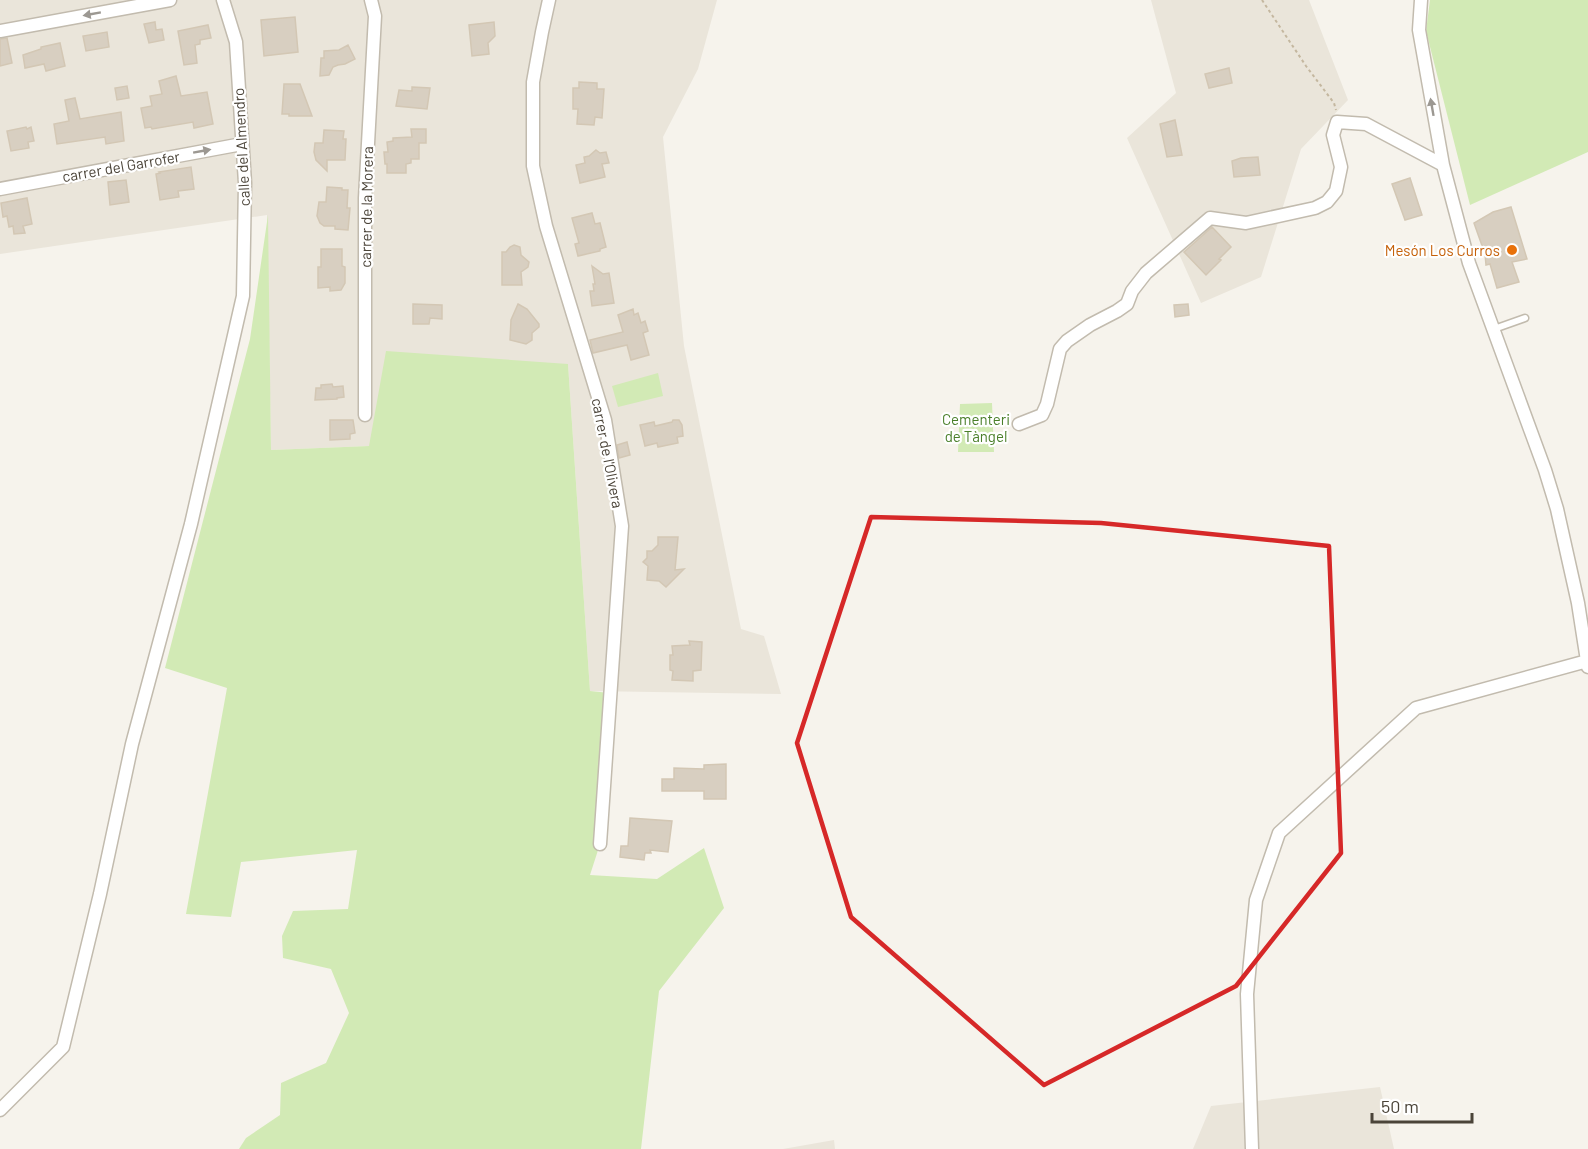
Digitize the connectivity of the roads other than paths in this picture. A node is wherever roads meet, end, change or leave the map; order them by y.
1 (170, 0) edge
2 (223, 0) edge
3 (371, 0) edge
4 (549, 0) edge
5 (1421, 0) edge
6 (0, 31) edge
7 (242, 144) junction
8 (1443, 165) junction
9 (0, 189) edge
10 (1526, 318) dead end
11 (1494, 328) junction
12 (365, 415) dead end
13 (1019, 424) dead end
14 (1587, 661) edge
15 (1588, 667) edge
16 (600, 844) dead end
17 (0, 1110) edge
18 (1252, 1149) edge

1 -> 6 street
2 - 7 street, calle del Almendro
3 - 12 street, carrer de la Morera
4 - 16 street, carrer de l'Olivera
8 -> 5 street
9 -> 7 street, carrer del Garrofer
7 - 17 street, calle del Almendro
8 - 11 street
8 - 13 street
10 - 11 lane
11 - 14 street
14 - 15 street
14 - 18 street

